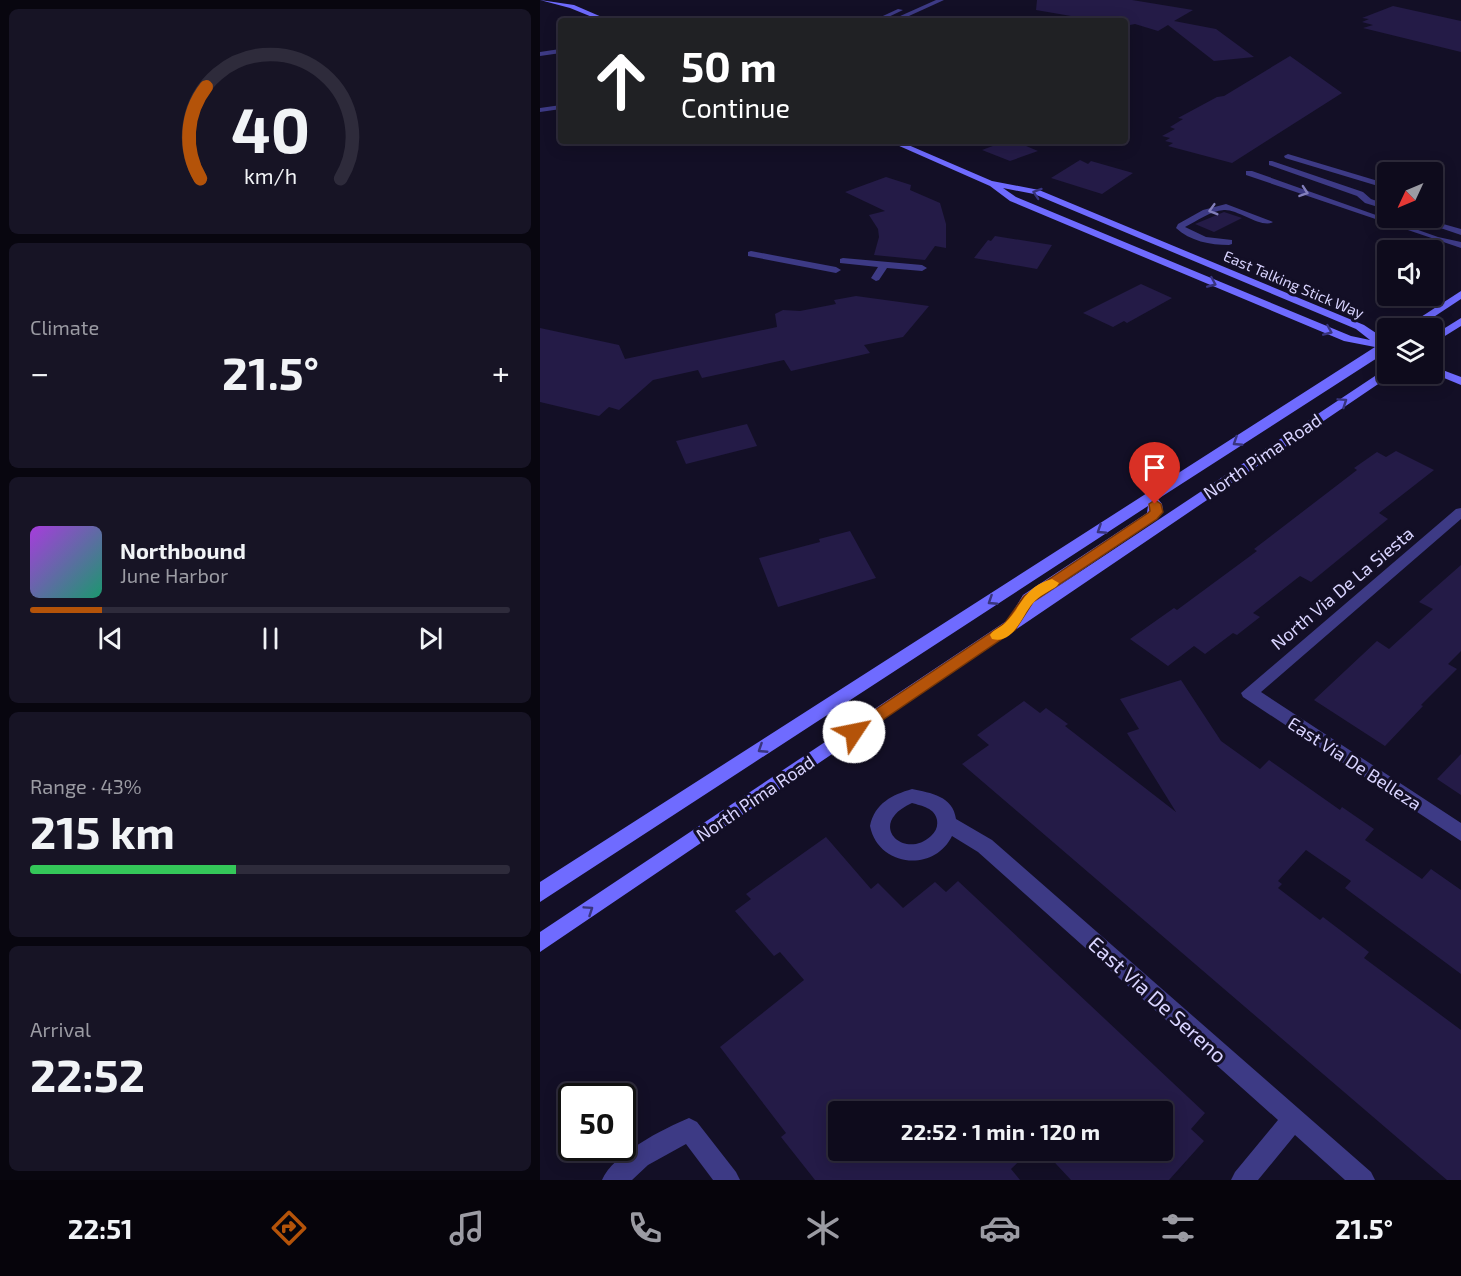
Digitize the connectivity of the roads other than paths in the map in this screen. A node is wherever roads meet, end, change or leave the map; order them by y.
1 (542, 0) edge
2 (922, 0) edge
3 (941, 0) edge
4 (570, 3) edge
5 (602, 18) edge
6 (882, 18) edge
7 (899, 18) edge
8 (558, 51) edge
9 (540, 54) edge
10 (558, 100) edge
11 (540, 103) edge
12 (558, 107) edge
13 (540, 110) edge
14 (899, 144) edge
15 (1288, 156) dead end
16 (1272, 163) dead end
17 (1249, 173) dead end
18 (990, 183) junction
19 (1377, 184) edge
20 (1377, 204) edge
21 (1029, 206) junction
22 (1377, 217) edge
23 (1269, 222) dead end
24 (1443, 226) edge
25 (1410, 228) edge
26 (1131, 232) junction
27 (1461, 232) edge
28 (1229, 242) dead end
29 (1461, 245) edge
30 (751, 254) dead end
31 (843, 261) dead end
32 (884, 265) junction
33 (922, 268) dead end
34 (836, 270) dead end
35 (876, 278) dead end
36 (1461, 294) edge
37 (1425, 318) edge
38 (1461, 321) edge
39 (1443, 333) edge
40 (1377, 339) edge
41 (1377, 344) edge
42 (1377, 352) edge
43 (1443, 374) edge
44 (1377, 379) edge
45 (1461, 381) edge
46 (1150, 499) junction
47 (1461, 512) edge
48 (1010, 626) junction
49 (1249, 693) joint
50 (948, 824) dead end
51 (1461, 833) edge
52 (540, 893) edge
53 (540, 943) edge
54 (1293, 1119) junction
55 (614, 1180) edge
56 (728, 1180) edge
57 (1243, 1180) edge
58 (1363, 1180) edge

1 - 4 main road
2 - 6 street
3 - 7 street
4 - 5 main road
8 - 9 lane
10 - 11 street
12 - 13 street
14 - 18 main road, East Talking Stick Way
15 - 19 lane
16 - 20 lane
17 -> 22 lane
18 - 21 main road, East Talking Stick Way
26 -> 18 main road, East Talking Stick Way
21 - 26 main road
21 -> 41 main road, East Talking Stick Way
23 -> 28 lane
24 - 27 lane
25 - 29 lane
26 - 40 main road, East Talking Stick Way
30 - 34 lane
31 - 32 lane
32 - 33 lane
32 - 35 lane
36 - 37 main road
38 - 39 main road
42 -> 46 main road, North Pima Road
43 - 45 main road
48 -> 44 main road, North Pima Road
46 - 48 main road
46 -> 52 main road, North Pima Road
47 - 49 street, North Via De La Siesta
53 -> 48 main road, North Pima Road
49 - 51 street, East Via De Belleza
50 - 54 street, East Via De Sereno
54 - 57 street
54 - 58 street, East Via De Sereno
55 - 56 street

